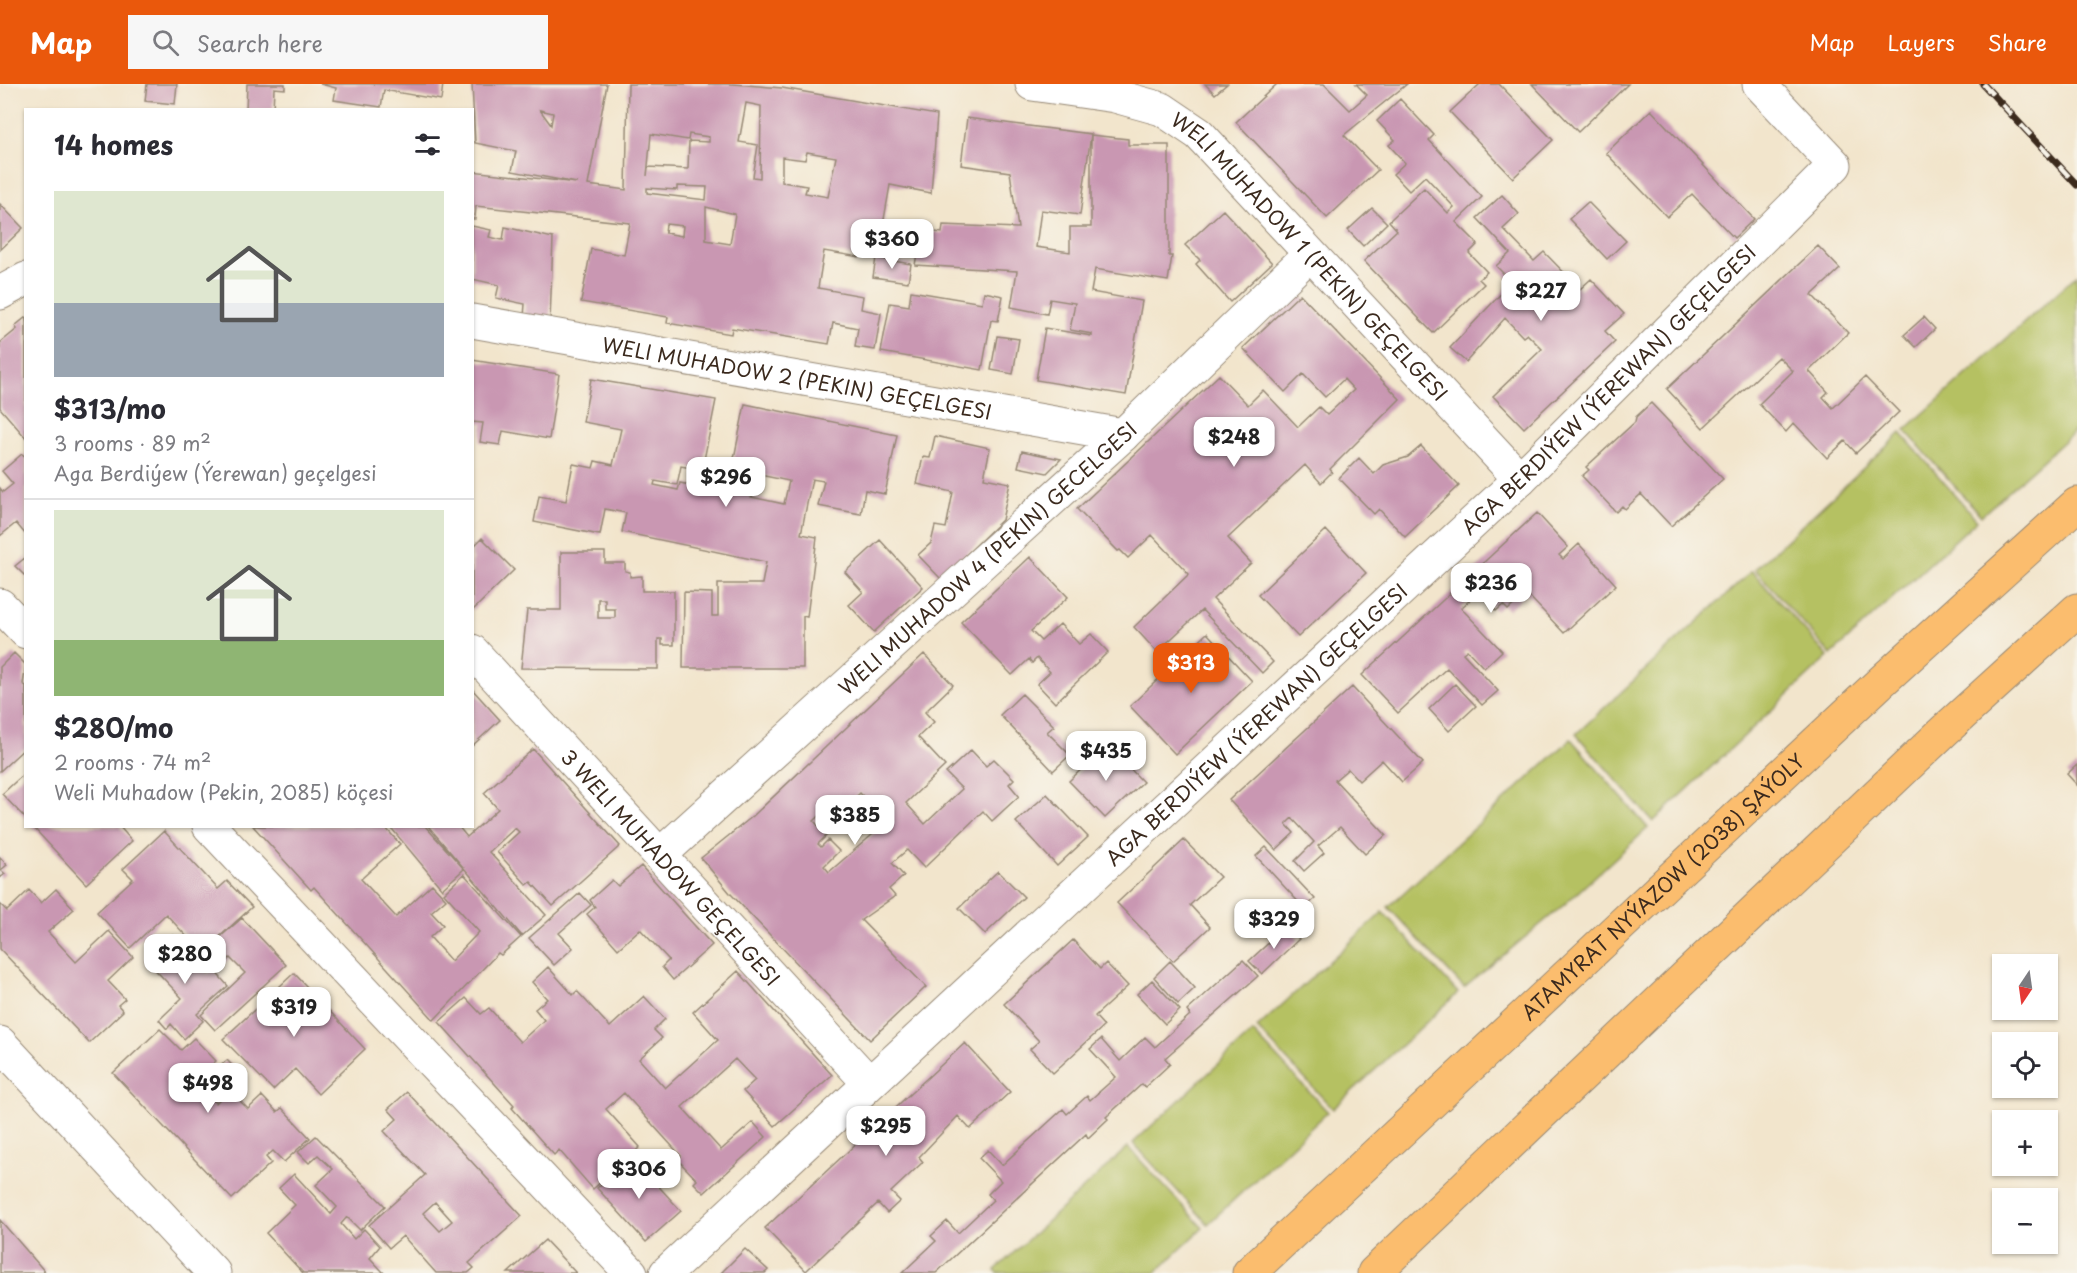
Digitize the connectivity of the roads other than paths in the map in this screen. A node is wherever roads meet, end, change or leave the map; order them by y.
1 (1032, 84) edge
2 (1759, 84) edge
3 (1116, 90) edge
4 (1310, 254) junction
5 (24, 280) edge
6 (0, 293) edge
7 (474, 321) edge
8 (1123, 435) junction
9 (1520, 479) junction
10 (2077, 504) edge
11 (0, 605) edge
12 (2077, 610) edge
13 (24, 630) edge
14 (474, 653) edge
15 (211, 828) edge
16 (660, 855) junction
17 (2, 1049) edge
18 (869, 1083) junction
19 (214, 1273) edge
20 (631, 1273) edge
21 (666, 1273) edge
22 (1249, 1273) edge
23 (1374, 1273) edge

1 - 3 street, WELI MUHADOW 1 (PEKIN) GEÇELGESI
2 - 9 street, AGA BERDIÝEW (ÝEREWAN) GEÇELGESI
3 - 4 street, WELI MUHADOW 1 (PEKIN) GEÇELGESI
4 - 8 street, WELI MUHADOW 4 (PEKIN) GECELGESI
4 - 9 street, WELI MUHADOW 1 (PEKIN) GEÇELGESI
5 - 6 street
7 - 8 street, WELI MUHADOW 2 (PEKIN) GEÇELGESI
8 - 16 street, WELI MUHADOW 4 (PEKIN) GECELGESI
9 - 18 street, AGA BERDIÝEW (ÝEREWAN) GEÇELGESI
10 - 22 main road, ATAMYRAT NYÝAZOW (2038) ŞAÝOLY
11 - 13 street
12 - 23 main road
14 - 16 street, 3 WELI MUHADOW GEÇELGESI
15 - 20 street
16 - 18 street, 3 WELI MUHADOW GEÇELGESI
17 - 19 street
18 - 21 street, AGA BERDIÝEW (ÝEREWAN) GEÇELGESI

